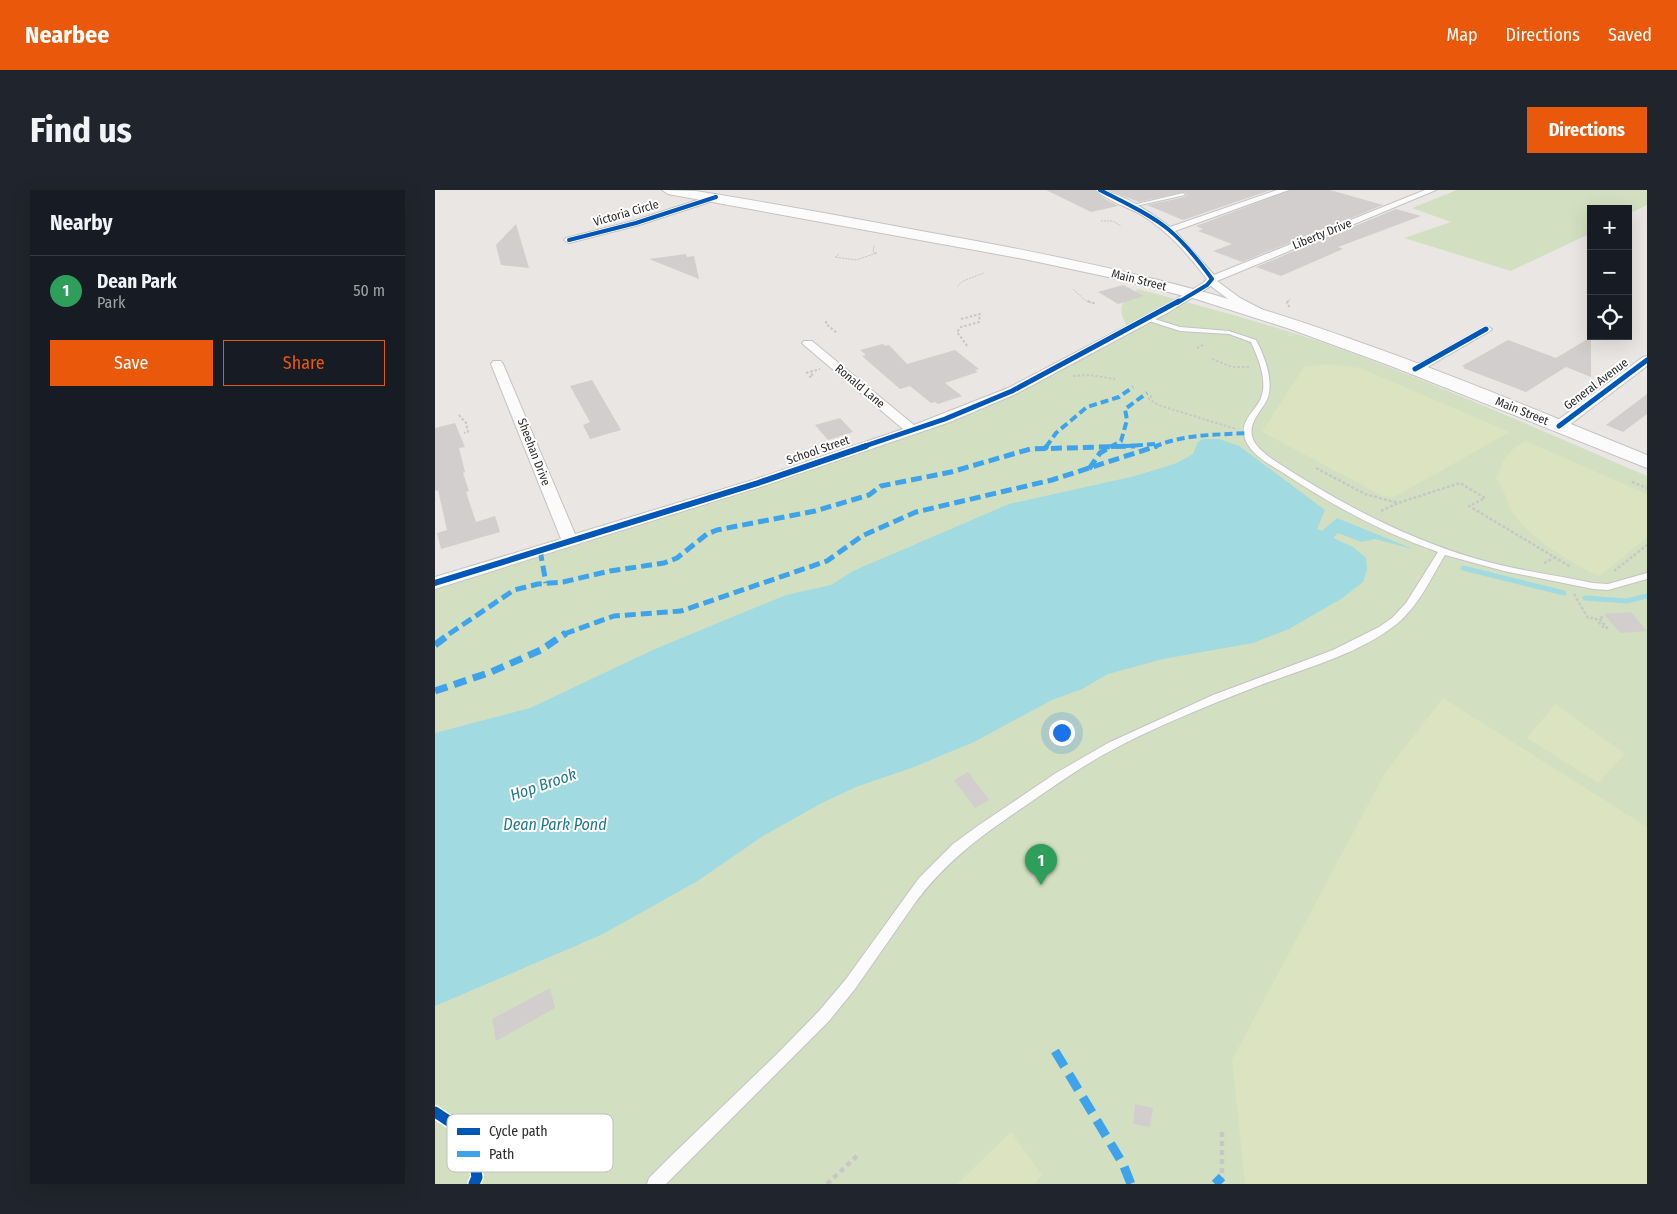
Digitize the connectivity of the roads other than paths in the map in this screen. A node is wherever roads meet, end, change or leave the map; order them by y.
1 (668, 190) edge
2 (1100, 190) edge
3 (1285, 190) edge
4 (1432, 190) edge
5 (1183, 194) dead end
6 (716, 197) junction
7 (1131, 206) junction
8 (1169, 230) junction
9 (569, 240) dead end
10 (1212, 279) junction
11 (1190, 294) junction
12 (1271, 318) junction
13 (1147, 319) junction
14 (1487, 330) dead end
15 (808, 343) dead end
16 (1647, 360) edge
17 (497, 364) dead end
18 (1415, 369) junction
19 (1559, 426) junction
20 (912, 430) junction
21 (1647, 462) edge
22 (570, 541) junction
23 (1443, 552) junction
24 (1647, 576) edge
25 (435, 583) edge
26 (655, 1184) edge

1 - 6 main road, Main Street
2 - 7 street
3 - 8 street
4 - 10 street, Liberty Drive
5 - 7 lane
6 - 9 street, Victoria Circle
6 - 11 main road, Main Street
7 - 8 street
8 - 10 street
10 - 11 street, Liberty Drive
10 - 12 street
11 - 12 main road, Main Street
11 - 13 street, School Street
12 - 18 main road, Main Street
13 - 20 street, School Street
13 - 23 lane
14 - 18 street
15 - 20 street, Ronald Lane
16 - 19 street, General Avenue
17 - 22 street, Sheehan Drive
18 - 19 main road, Main Street
19 - 21 main road, Main Street
20 - 22 street, School Street
22 - 25 street, School Street
23 - 24 lane
23 - 26 lane

